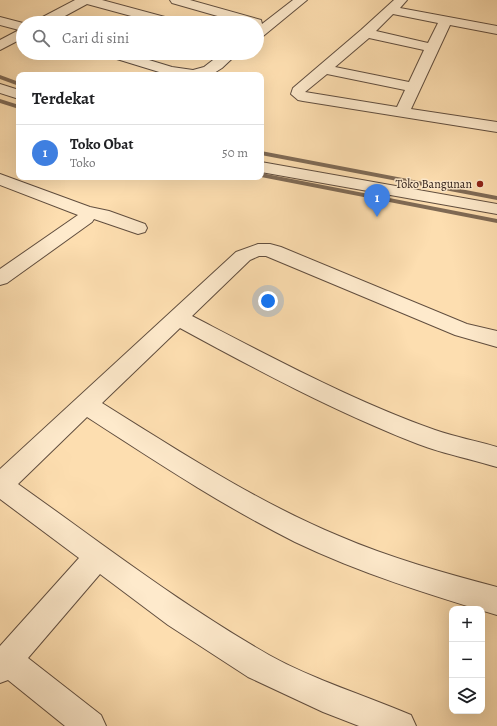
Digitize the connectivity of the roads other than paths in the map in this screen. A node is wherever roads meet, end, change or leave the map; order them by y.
1 (84, 0) edge
2 (88, 0) edge
3 (176, 0) edge
4 (301, 0) edge
5 (401, 0) edge
6 (391, 10) junction
7 (55, 16) edge
8 (146, 16) edge
9 (225, 16) edge
10 (0, 21) edge
11 (445, 21) junction
12 (264, 24) edge
13 (16, 25) edge
14 (497, 30) edge
15 (366, 33) junction
16 (16, 37) edge
17 (0, 46) edge
18 (432, 48) junction
19 (136, 60) edge
20 (221, 60) edge
21 (324, 69) junction
22 (177, 72) edge
23 (205, 72) edge
24 (0, 88) edge
25 (413, 88) junction
26 (16, 94) edge
27 (402, 113) junction
28 (497, 127) edge
29 (264, 167) edge
30 (0, 179) edge
31 (497, 209) edge
32 (86, 212) junction
33 (138, 228) dead end
34 (0, 278) edge
35 (178, 318) junction
36 (497, 339) edge
37 (85, 404) junction
38 (497, 457) edge
39 (97, 558) junction
40 (497, 601) edge
41 (4, 664) edge
42 (90, 726) edge
43 (400, 726) edge

1 - 7 street
2 - 8 street
3 - 9 street
4 - 12 street
5 - 6 street
6 - 11 street
6 - 15 street
10 - 13 street
11 - 14 street
11 - 18 street
15 - 18 street
15 - 21 street
16 - 17 street
18 - 25 street
19 - 22 street
20 - 23 street
21 - 25 street
21 - 27 street
24 - 26 street
25 - 27 street
27 - 28 street
29 - 31 street
30 - 32 street
32 - 33 street
32 - 34 street
35 - 36 street
35 - 37 street
35 - 38 street
37 - 39 street
37 - 40 street
39 - 41 street
39 - 43 street
41 - 42 street

